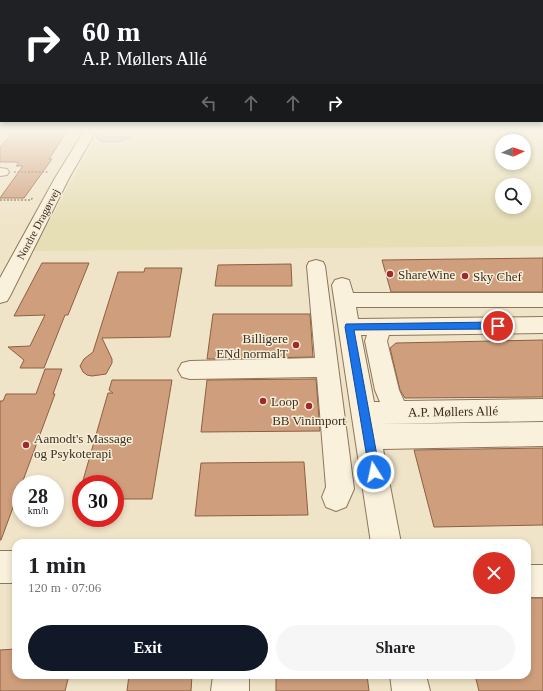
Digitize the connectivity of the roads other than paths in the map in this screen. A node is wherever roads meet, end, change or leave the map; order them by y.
1 (71, 163) edge
2 (316, 266) dead end
3 (0, 296) edge
4 (543, 300) edge
5 (543, 325) edge
6 (380, 326) junction
7 (349, 327) junction
8 (327, 367) junction
9 (190, 370) dead end
10 (543, 410) edge
11 (396, 412) junction
12 (364, 413) junction
13 (543, 434) edge
14 (368, 437) junction
15 (336, 497) dead end
16 (385, 539) edge
17 (0, 567) edge
18 (12, 567) edge
19 (531, 581) edge
20 (543, 581) edge
21 (231, 679) edge
22 (409, 679) edge
23 (230, 691) edge
24 (411, 691) edge

1 - 3 street, Nordre Dragørvej
2 - 8 street
4 - 7 street
5 - 6 street
6 - 7 street
6 - 11 street
7 - 12 street
8 - 9 street
8 - 15 street
10 - 11 street, A.P. Møllers Allé
11 - 12 street, A.P. Møllers Allé
12 - 14 street
13 - 14 street
14 - 16 street
17 - 18 street
19 - 20 street
21 - 23 street
22 - 24 street

